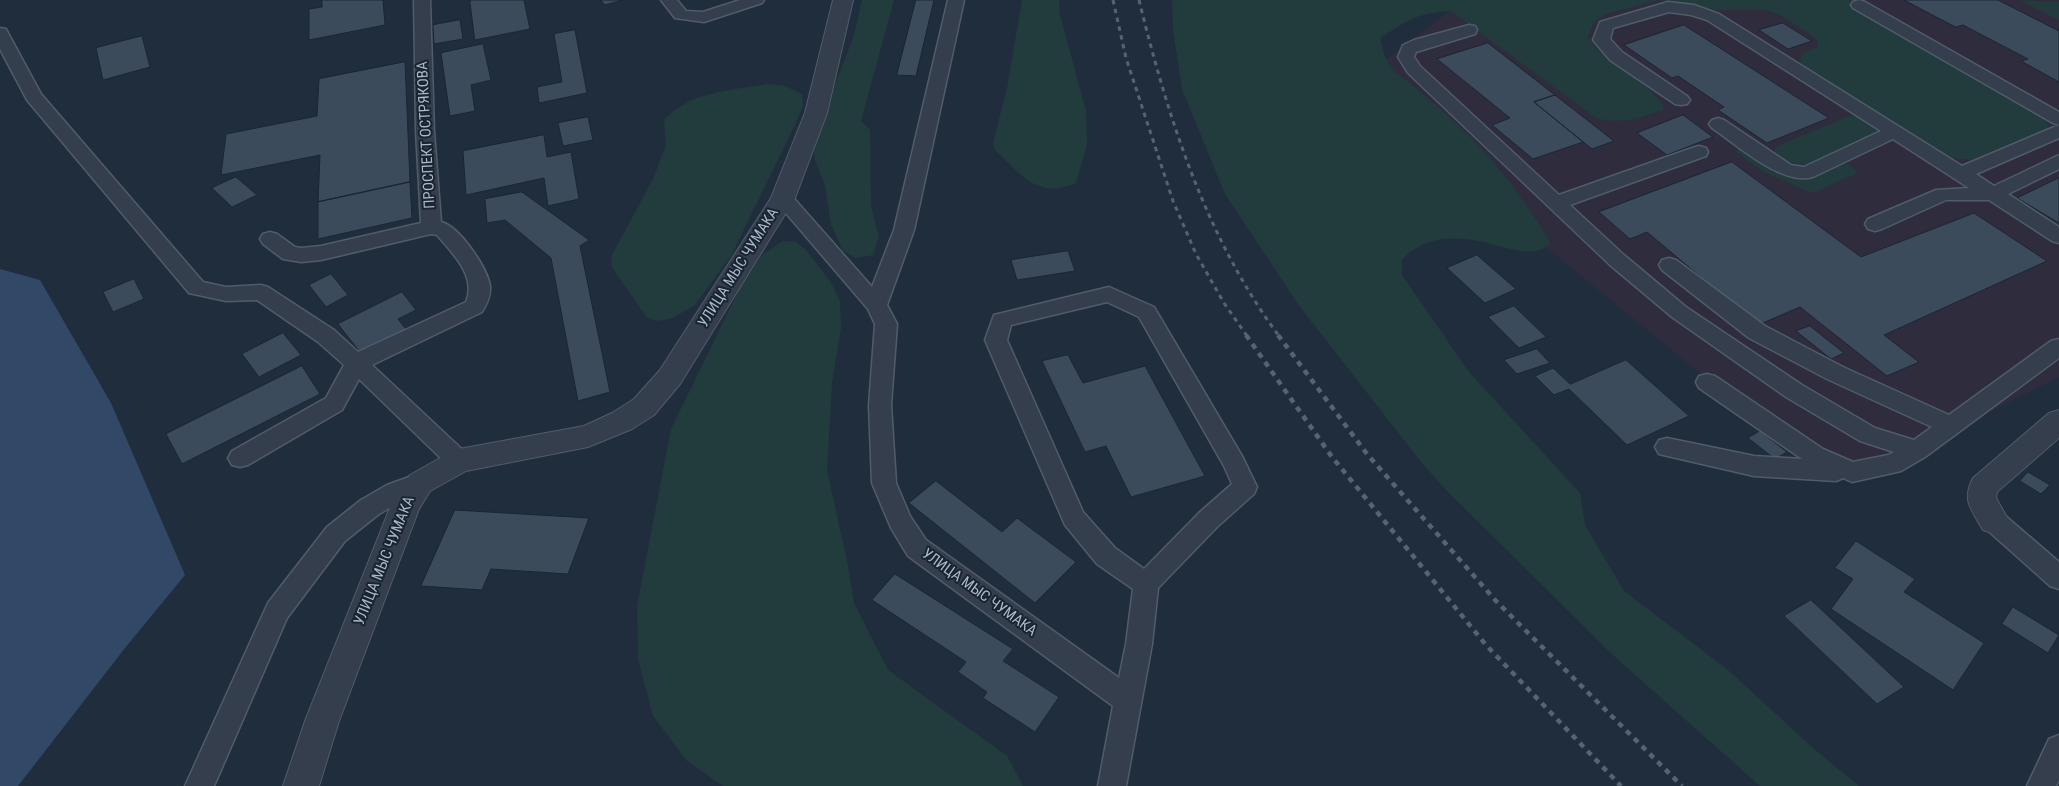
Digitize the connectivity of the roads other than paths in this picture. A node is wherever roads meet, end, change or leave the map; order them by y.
1 (422, 0) edge
2 (668, 0) edge
3 (756, 0) edge
4 (843, 0) edge
5 (956, 0) edge
6 (1859, 6) dead end
7 (1469, 30) dead end
8 (0, 32) edge
9 (1681, 100) dead end
10 (2059, 119) edge
11 (1718, 124) dead end
12 (2059, 131) edge
13 (1894, 132) junction
14 (1699, 152) dead end
15 (2059, 161) edge
16 (1960, 174) junction
17 (1993, 194) junction
18 (783, 198) junction
19 (1556, 202) junction
20 (1875, 224) dead end
21 (431, 227) junction
22 (2059, 236) edge
23 (270, 240) dead end
24 (1669, 265) dead end
25 (876, 304) junction
26 (2059, 347) edge
27 (356, 363) junction
28 (1708, 382) dead end
29 (2059, 421) edge
30 (1949, 425) junction
31 (1667, 447) dead end
32 (1917, 450) junction
33 (240, 458) dead end
34 (459, 461) junction
35 (1852, 472) junction
36 (420, 483) junction
37 (1994, 521) joint
38 (2059, 578) edge
39 (1146, 584) junction
40 (1128, 700) junction
41 (2059, 749) edge
42 (199, 786) edge
43 (301, 786) edge
44 (1112, 786) edge
45 (2041, 786) edge

1 - 21 lane, ПРОСПЕКТ ОСТРЯКОВА
2 - 3 lane
4 - 18 street
5 - 25 lane
6 - 10 lane
7 - 19 lane
8 - 27 lane
9 - 13 lane
11 - 13 lane
12 - 16 lane
13 - 16 lane
14 - 19 lane
15 - 17 lane
16 - 17 lane
17 - 20 lane
17 - 22 lane
18 - 25 lane, УЛИЦА МЫС ЧУМАКА
18 - 34 street, УЛИЦА МЫС ЧУМАКА
19 - 32 lane
21 - 23 lane
21 - 27 lane, ПРОСПЕКТ ОСТРЯКОВА
24 - 30 lane
25 - 40 lane, УЛИЦА МЫС ЧУМАКА
26 - 30 lane
27 - 33 lane
27 - 34 lane
28 - 35 lane
29 - 37 street
30 - 32 lane
31 - 35 lane
32 - 35 lane
34 - 36 street, УЛИЦА МЫС ЧУМАКА
36 - 42 lane
36 - 43 street, УЛИЦА МЫС ЧУМАКА
37 - 38 lane
39 - 39 lane
39 - 40 lane
40 - 44 lane
41 - 45 lane

